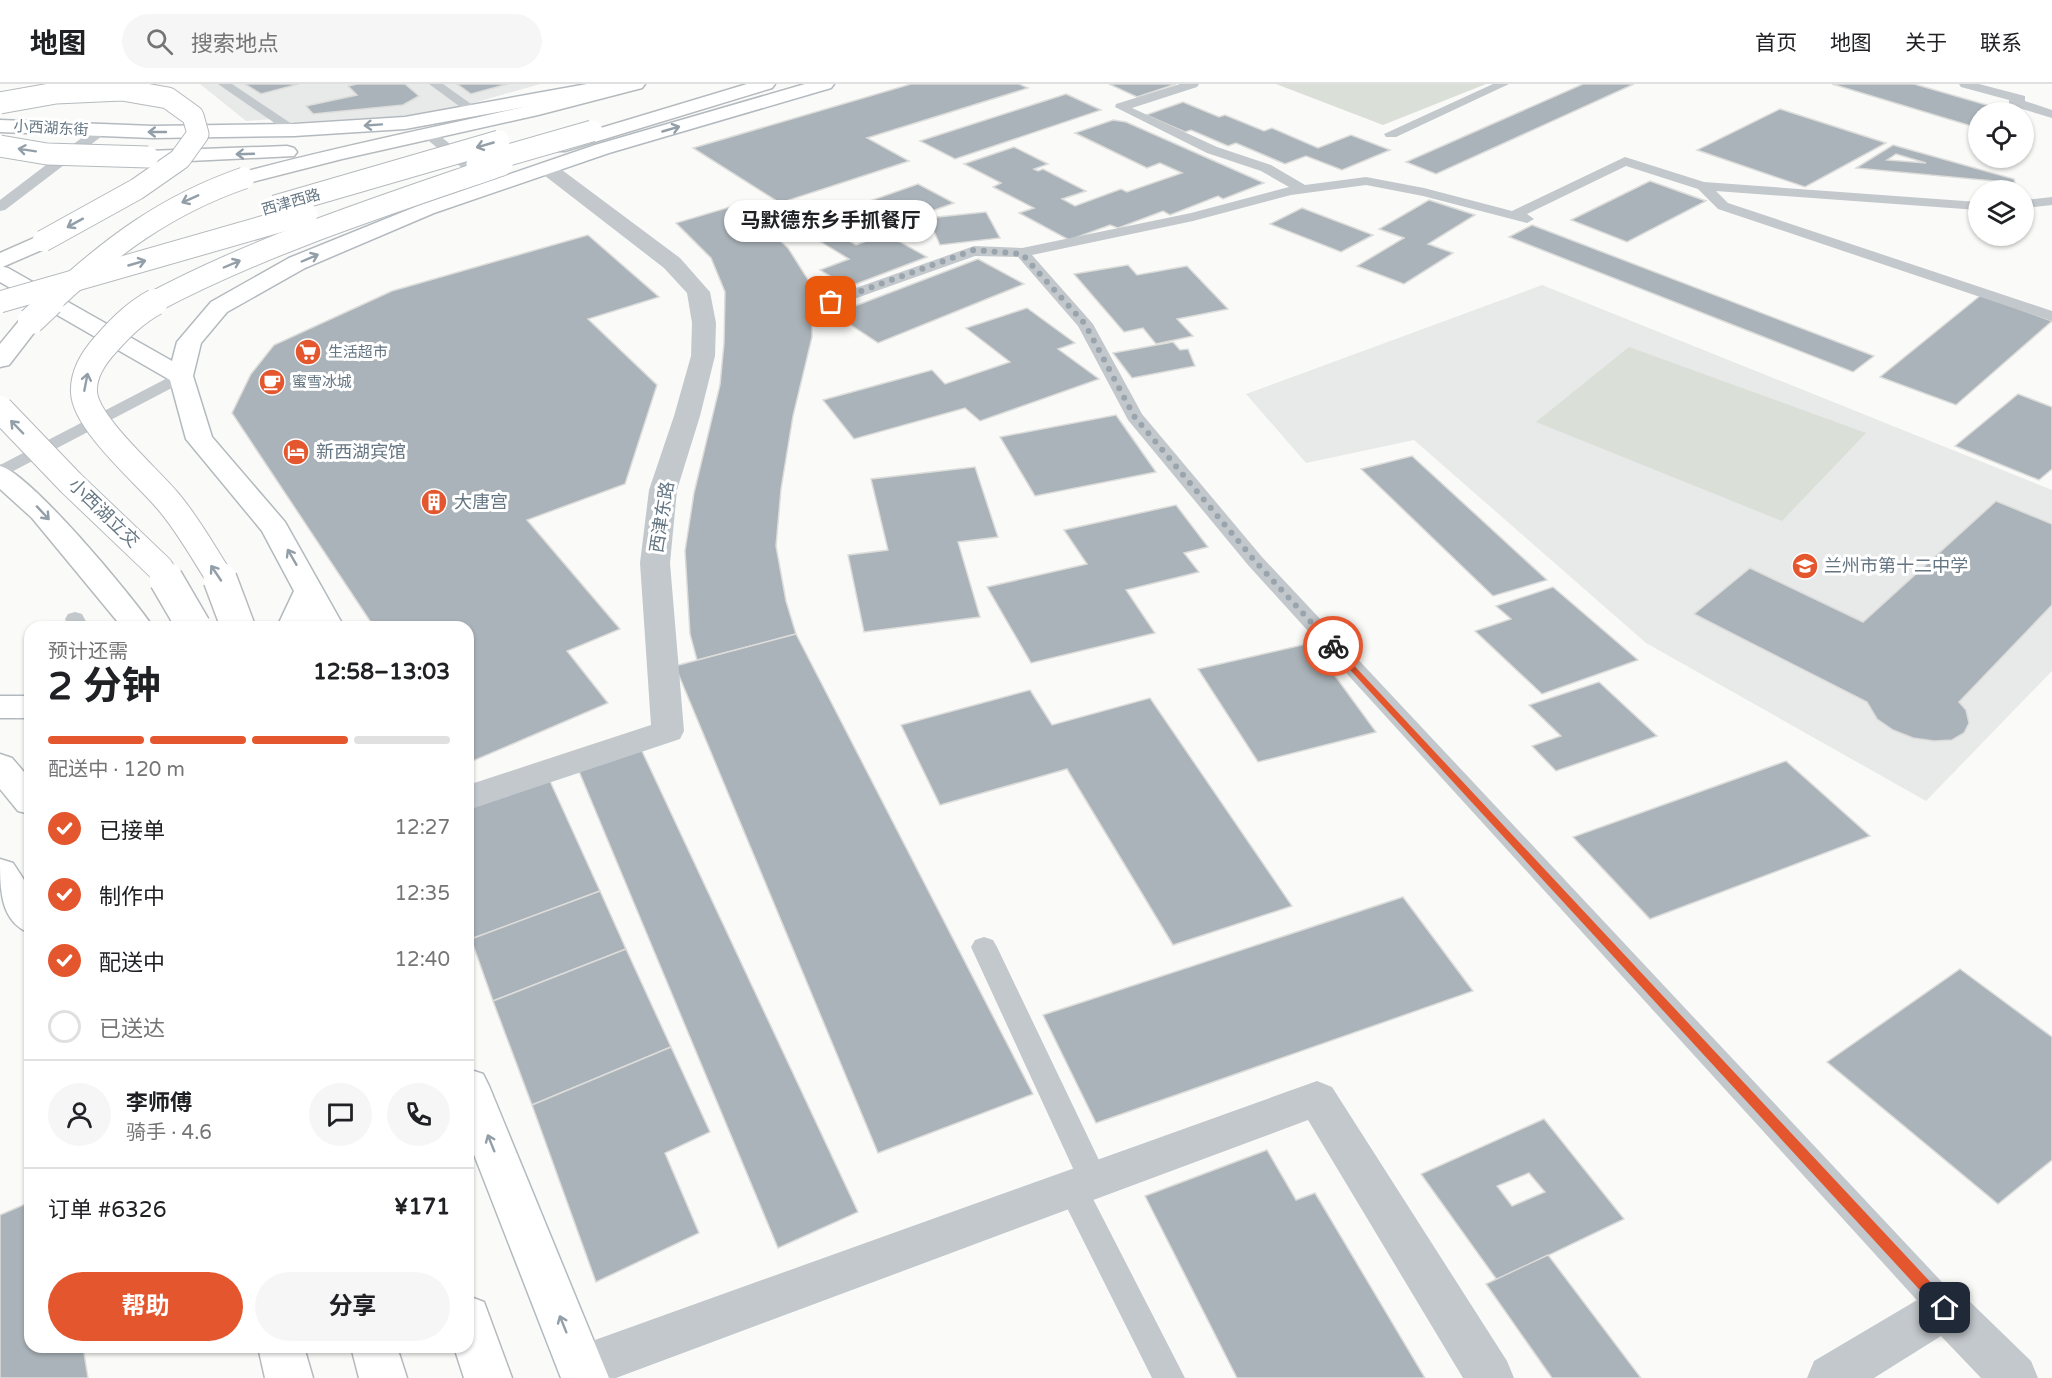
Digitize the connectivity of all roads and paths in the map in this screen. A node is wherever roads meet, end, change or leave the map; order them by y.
1 (224, 84) edge
2 (435, 84) edge
3 (617, 84) edge
4 (765, 84) edge
5 (825, 84) edge
6 (1193, 84) edge
7 (1503, 84) edge
8 (1965, 84) edge
9 (578, 87) edge
10 (641, 92) edge
11 (0, 103) edge
12 (476, 111) junction
13 (2052, 114) edge
14 (587, 124) junction
15 (0, 126) edge
16 (101, 130) junction
17 (294, 130) junction
18 (429, 134) junction
19 (1391, 134) dead end
20 (0, 146) edge
21 (547, 168) junction
22 (497, 176) junction
23 (1703, 186) junction
24 (1302, 189) junction
25 (2052, 201) edge
26 (2034, 203) edge
27 (1968, 205) edge
28 (0, 207) edge
29 (1022, 254) junction
30 (0, 261) edge
31 (0, 273) edge
32 (0, 288) edge
33 (0, 302) edge
34 (831, 302) dead end
35 (2052, 316) edge
36 (0, 360) edge
37 (181, 376) junction
38 (0, 409) edge
39 (0, 473) edge
40 (310, 589) junction
41 (133, 621) edge
42 (191, 621) edge
43 (236, 621) edge
44 (295, 621) edge
45 (326, 621) edge
46 (24, 706) edge
47 (0, 707) edge
48 (0, 765) edge
49 (24, 795) edge
50 (474, 796) edge
51 (0, 873) edge
52 (24, 910) edge
53 (984, 947) dead end
54 (474, 1101) edge
55 (1083, 1185) junction
56 (1945, 1308) junction
57 (474, 1336) edge
58 (283, 1353) edge
59 (376, 1353) edge
60 (583, 1373) edge
61 (289, 1378) edge
62 (383, 1378) edge
63 (488, 1378) edge
64 (1169, 1378) edge
65 (1490, 1378) edge
66 (1831, 1378) edge
67 (2014, 1378) edge

1 - 17 lane
2 - 12 lane
3 - 9 main road, 小西湖东街
4 - 14 main road
4 - 22 main road
21 -> 5 main road
6 - 24 lane
7 - 19 lane
8 - 13 lane
9 - 12 main road, 小西湖东街
10 - 14 main road
10 - 18 main road
11 -> 30 main road, bridge
12 -> 17 main road, 小西湖东街
14 -> 32 main road, 西津西路, bridge
33 -> 14 main road, bridge
15 - 16 main road, 小西湖东街
17 -> 16 main road, 小西湖东街
16 - 28 lane
18 -> 20 main road, bridge
18 - 22 lane
18 -> 36 main road, bridge
21 - 22 main road
21 - 50 street, 西津东路
37 -> 22 main road
43 -> 22 main road, bridge
23 - 24 lane
23 - 27 lane
23 - 35 lane
24 - 29 lane
25 - 26 lane
29 - 34 lane
29 - 56 lane
31 - 37 main road
37 - 39 lane
40 -> 37 main road
42 -> 38 main road, 小西湖立交, bridge
39 -> 41 main road
40 - 44 main road
40 - 45 main road
46 - 47 main road
48 - 49 main road
51 - 52 main road
53 - 55 lane
60 -> 54 main road
55 - 60 street
55 - 64 lane
55 - 65 street
56 - 66 street
56 - 67 street
57 - 63 main road
58 - 61 main road
59 - 62 main road

